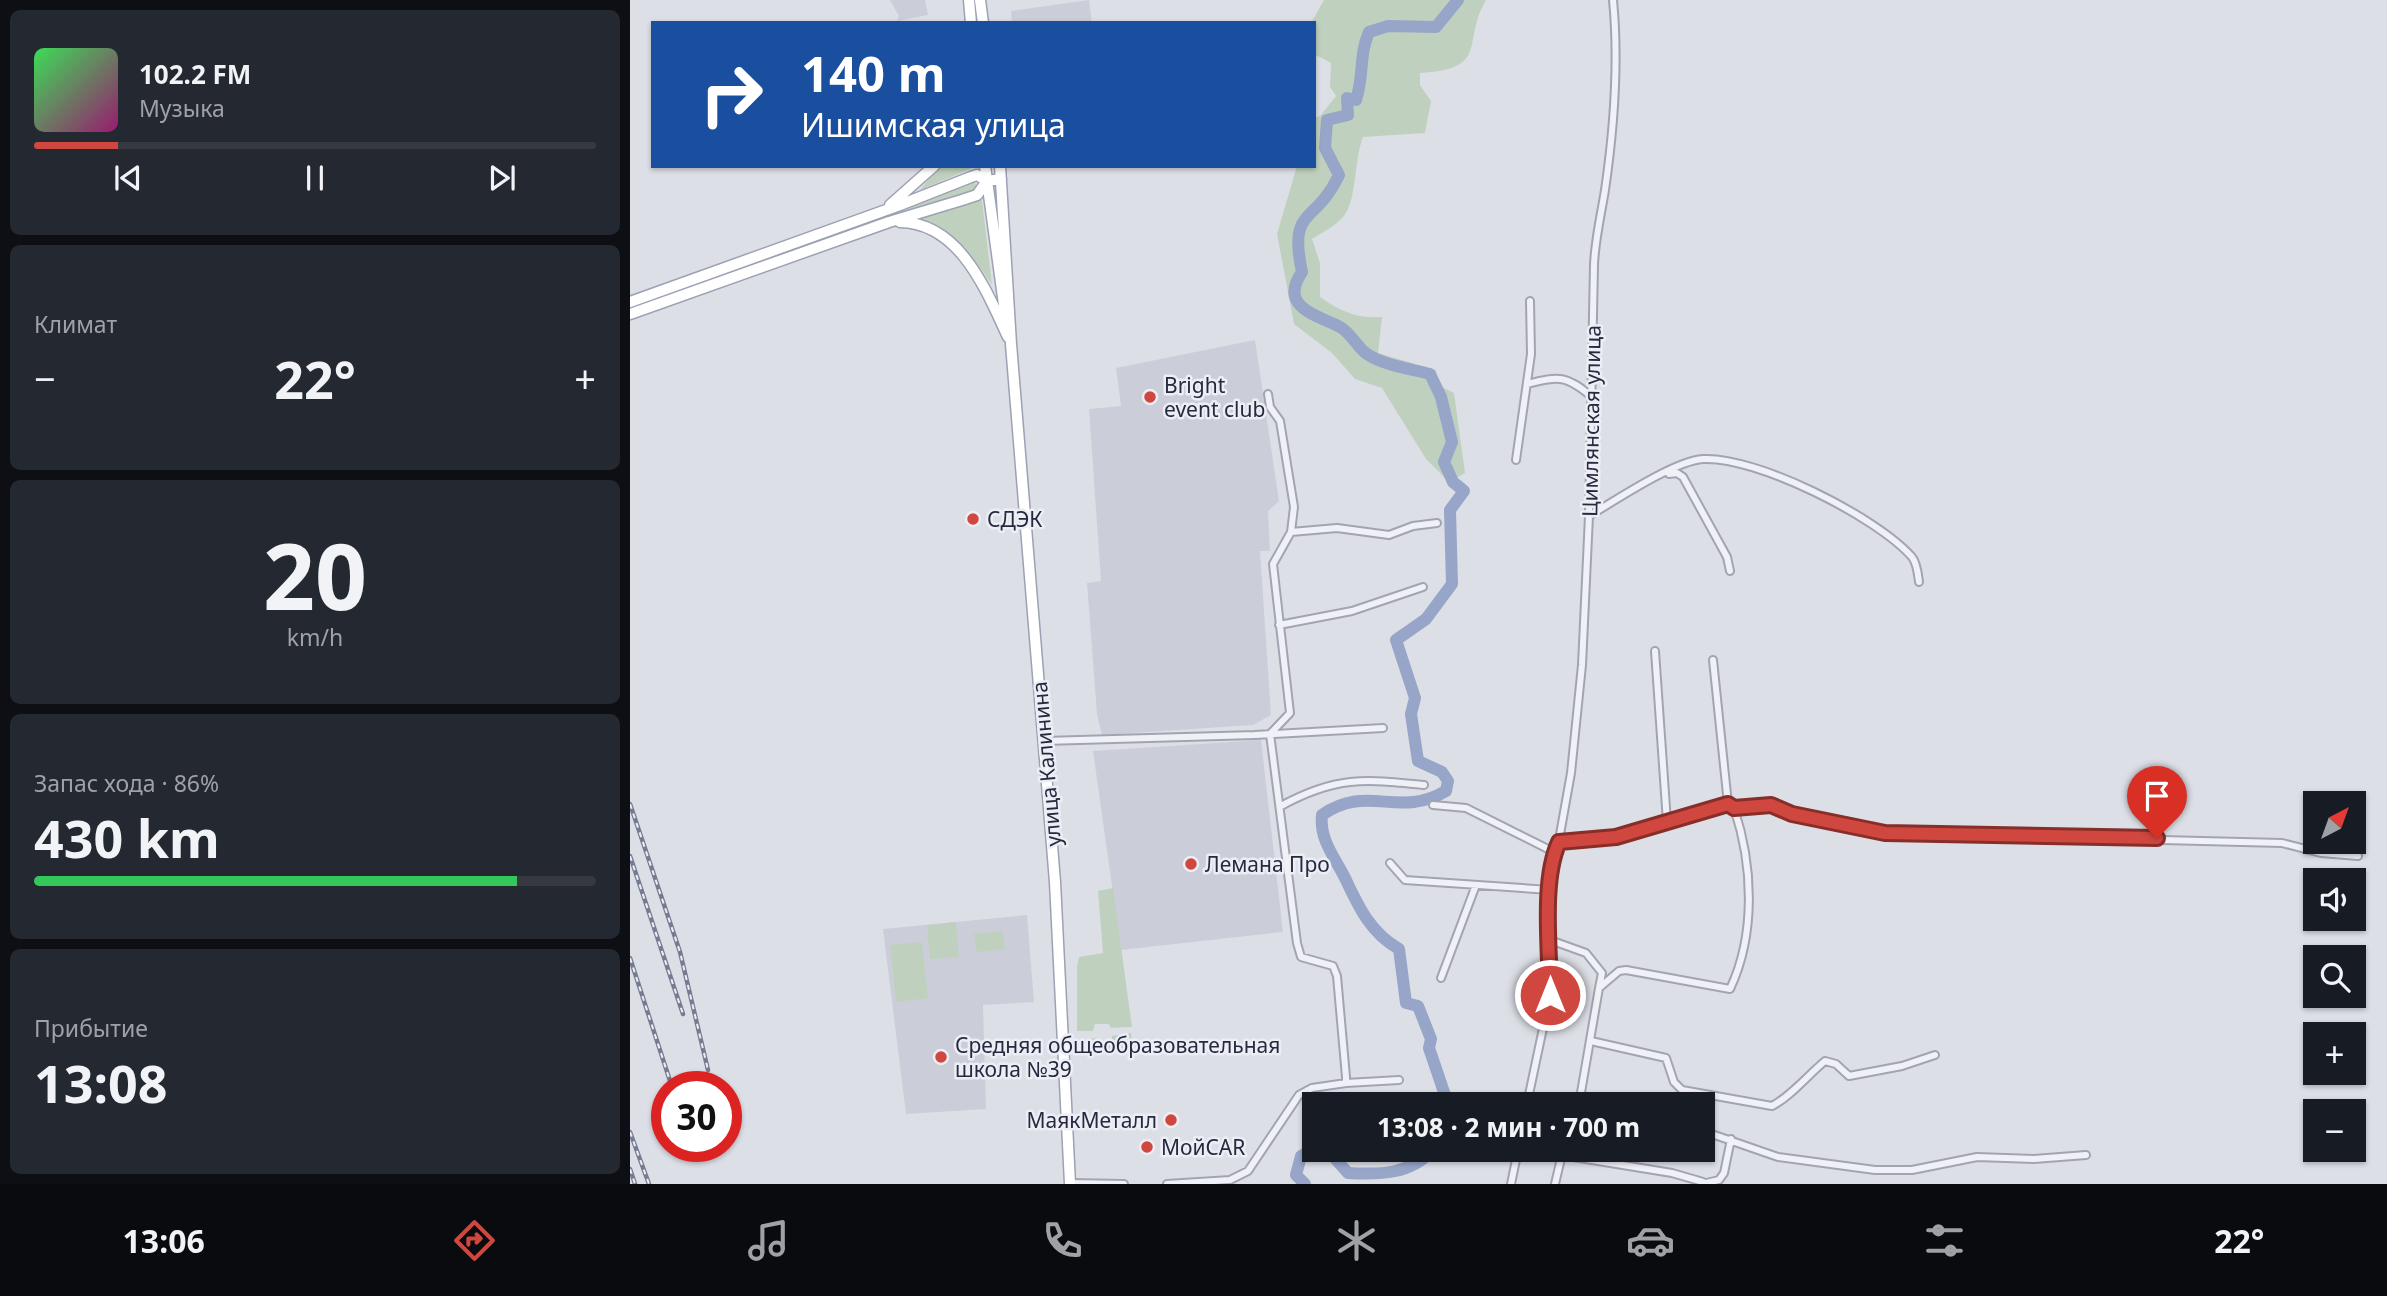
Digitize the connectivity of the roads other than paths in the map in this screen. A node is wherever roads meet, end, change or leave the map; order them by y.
1 (969, 0) edge
2 (981, 0) edge
3 (1613, 0) edge
4 (971, 21) edge
5 (983, 21) edge
6 (932, 168) edge
7 (985, 168) edge
8 (1000, 168) edge
9 (1001, 178) junction
10 (986, 181) junction
11 (884, 209) junction
12 (889, 222) junction
13 (1530, 301) dead end
14 (630, 302) edge
15 (630, 314) edge
16 (1011, 344) junction
17 (1527, 384) junction
18 (1268, 394) dead end
19 (1592, 397) junction
20 (1516, 460) dead end
21 (1665, 474) junction
22 (1589, 516) junction
23 (1437, 523) dead end
24 (1291, 532) junction
25 (1730, 571) dead end
26 (1919, 582) dead end
27 (1423, 587) dead end
28 (1279, 625) junction
29 (1655, 651) dead end
30 (1713, 660) dead end
31 (1383, 728) dead end
32 (1270, 734) junction
33 (1044, 741) junction
34 (1424, 785) dead end
35 (1433, 805) dead end
36 (1281, 806) junction
37 (1731, 806) junction
38 (1667, 822) junction
39 (1559, 842) junction
40 (1555, 852) junction
41 (2358, 856) dead end
42 (1390, 863) dead end
43 (1476, 886) junction
44 (1550, 890) junction
45 (1550, 940) junction
46 (1441, 978) dead end
47 (1600, 988) junction
48 (1591, 1041) junction
49 (1935, 1055) dead end
50 (1399, 1080) dead end
51 (1346, 1083) junction
52 (1530, 1092) edge
53 (1581, 1092) edge
54 (1715, 1134) edge
55 (1731, 1139) junction
56 (2086, 1155) dead end
57 (1516, 1162) edge
58 (1560, 1162) edge
59 (1614, 1162) edge
60 (1702, 1183) edge
61 (1070, 1184) edge
62 (1124, 1184) edge
63 (1167, 1184) edge
64 (1511, 1184) edge
65 (1555, 1184) edge

1 - 4 main road
2 - 5 main road
3 - 19 street, Цимлянская улица
6 - 11 main road
7 - 10 main road, улица Калинина
8 - 9 main road, улица Калинина
9 - 10 main road
9 - 16 main road, улица Калинина
10 - 11 main road
10 - 12 main road
10 - 16 main road, улица Калинина
11 - 14 main road
12 - 15 main road
12 - 16 main road
13 - 17 street
16 - 33 main road, улица Калинина
17 - 19 street
17 - 20 street
18 - 24 street
19 - 22 street, Цимлянская улица
21 - 22 street
21 - 25 street
21 - 26 street
22 - 39 street, Цимлянская улица
23 - 24 street
24 - 28 street
27 - 28 street
28 - 32 street
29 - 38 street
30 - 37 street
31 - 32 street
32 - 33 street
32 - 36 street
33 - 61 main road, улица Калинина
34 - 36 street
35 - 40 street
36 - 51 street
37 - 38 street
37 - 41 street
37 - 47 street
38 - 39 street
39 - 40 street, Цимлянская улица
40 - 44 street, Цимлянская улица
42 - 43 street
43 - 44 street
43 - 46 street
44 - 45 street, Цимлянская улица
45 - 47 street
45 - 52 street, Цимлянская улица
47 - 48 street
48 - 49 street
48 - 53 street
50 - 51 street
51 - 63 street
54 - 55 street
55 - 56 street
55 - 60 street
57 - 64 street
58 - 65 street
59 - 60 street
61 - 62 street

